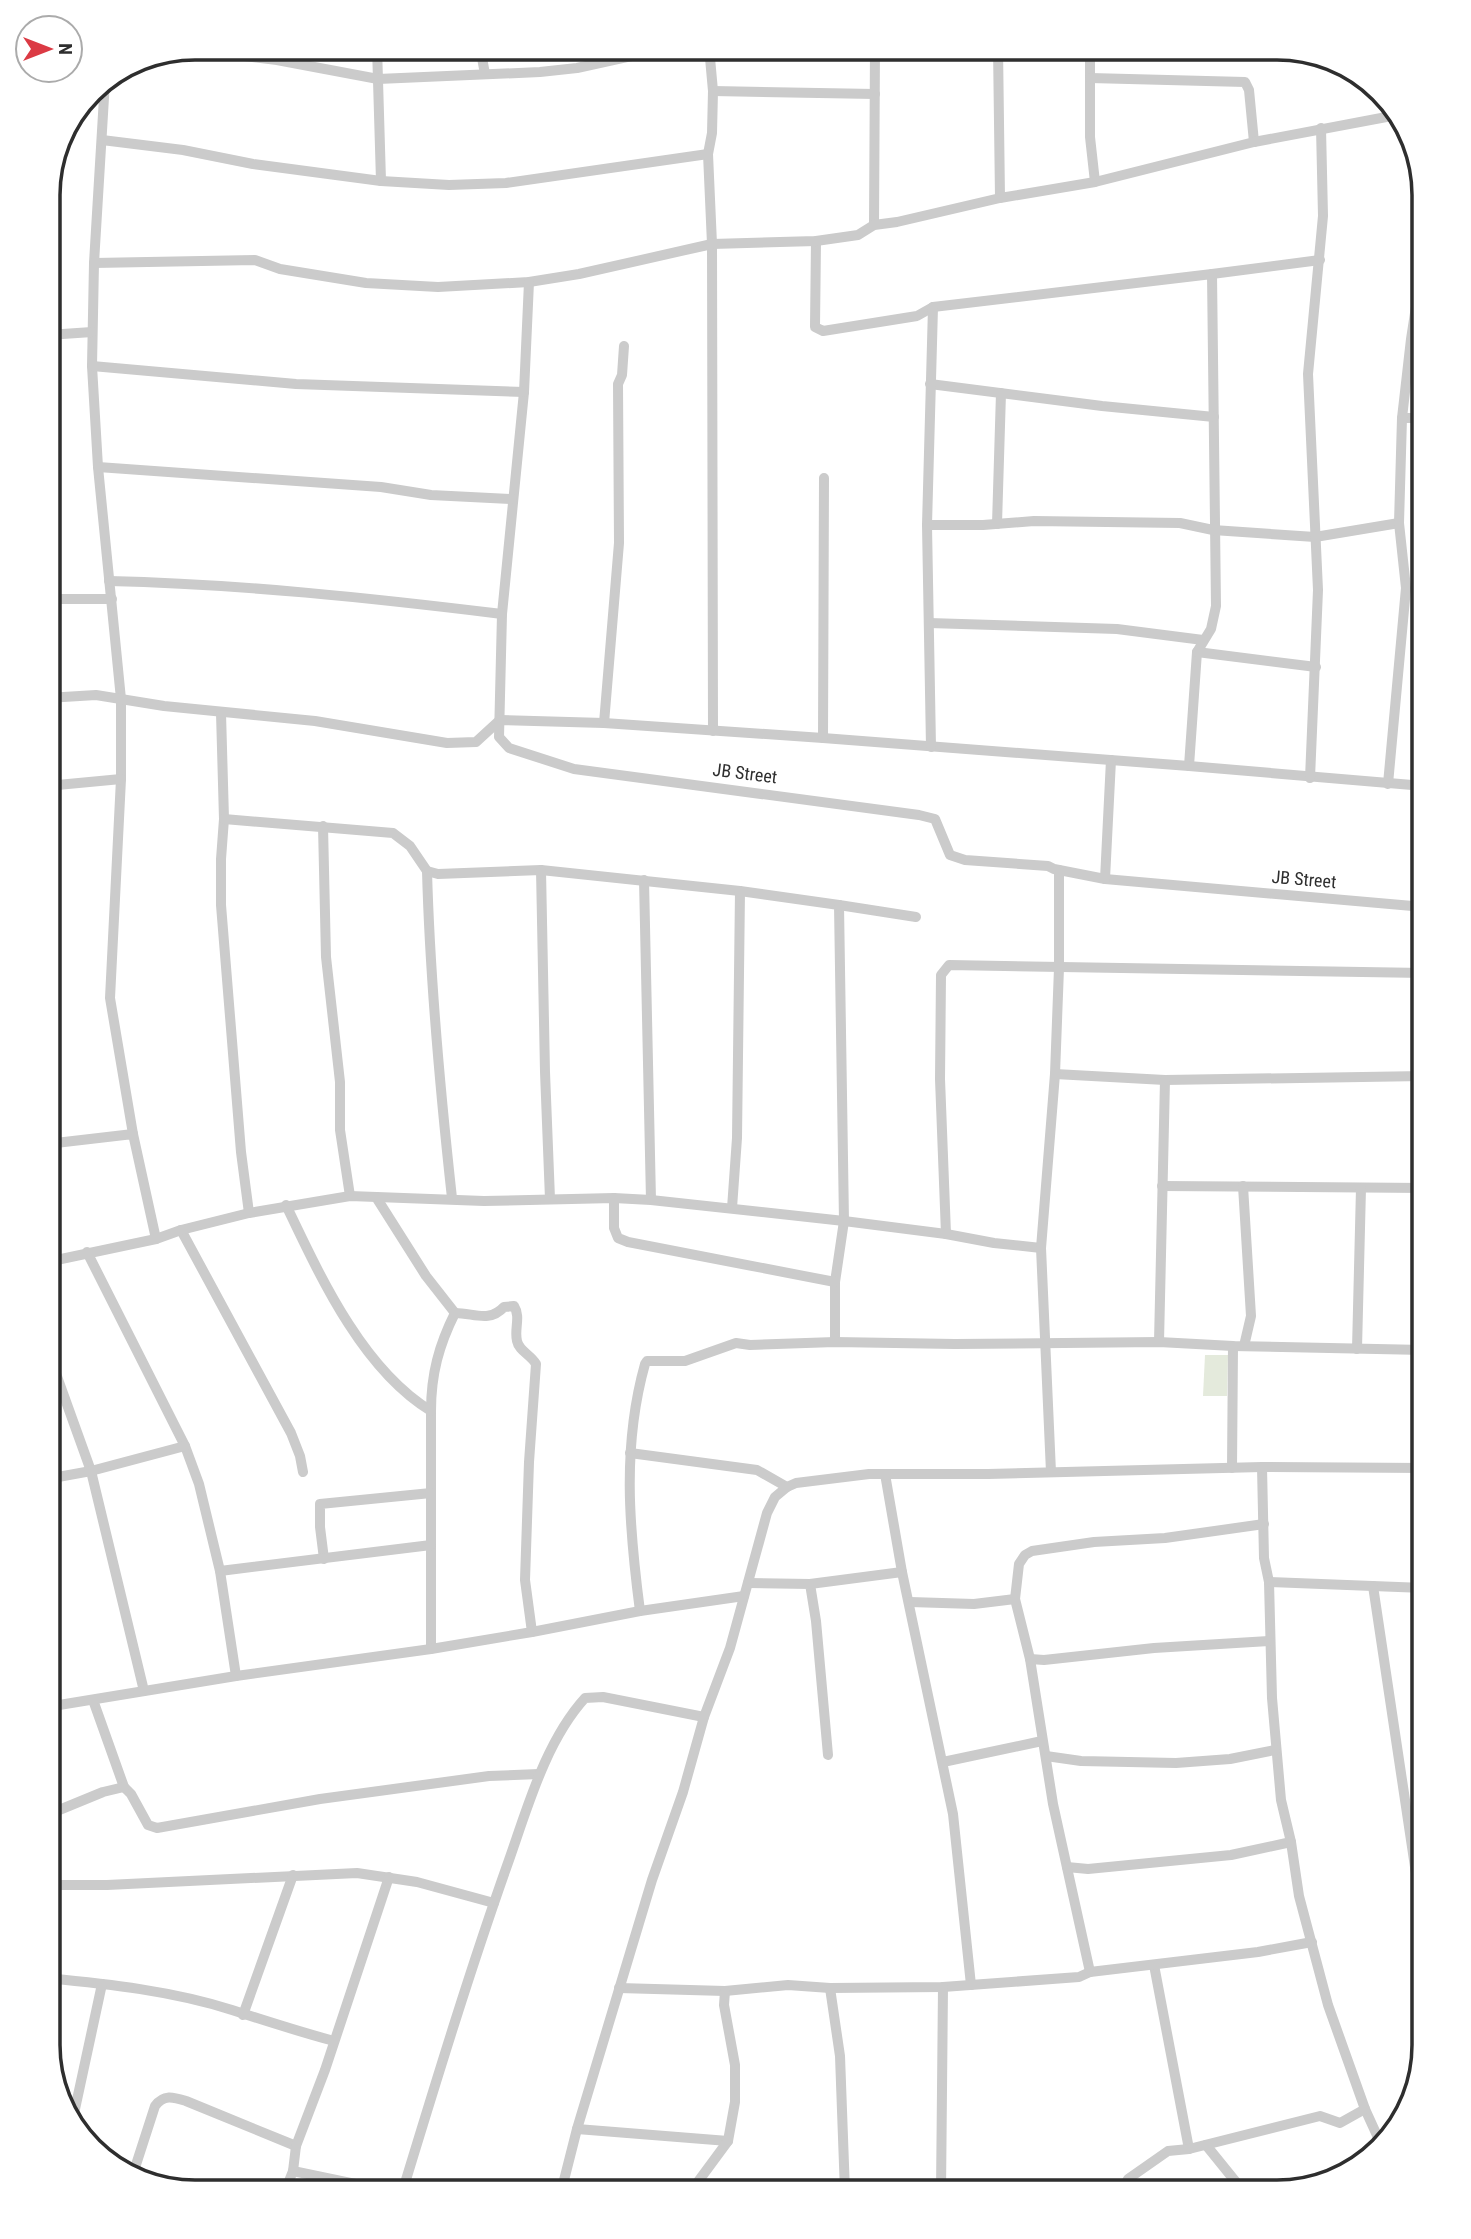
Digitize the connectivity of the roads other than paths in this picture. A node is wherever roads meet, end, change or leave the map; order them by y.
1 (277, 60) edge
2 (377, 60) edge
3 (482, 60) edge
4 (613, 60) edge
5 (710, 60) edge
6 (875, 60) edge
7 (998, 60) edge
8 (1090, 60) edge
9 (485, 74) junction
10 (1090, 78) junction
11 (378, 79) junction
12 (713, 91) junction
13 (104, 94) edge
14 (875, 94) junction
15 (1387, 117) edge
16 (1321, 128) junction
17 (102, 140) junction
18 (1254, 142) junction
19 (708, 154) junction
20 (381, 181) junction
21 (1095, 182) junction
22 (1000, 198) junction
23 (874, 225) junction
24 (816, 241) junction
25 (712, 244) junction
26 (1320, 260) junction
27 (94, 263) junction
28 (1212, 274) junction
29 (529, 282) junction
30 (933, 307) junction
31 (92, 332) junction
32 (1412, 333) edge
33 (60, 334) edge
34 (624, 346) dead end
35 (92, 366) junction
36 (930, 384) junction
37 (524, 392) junction
38 (1001, 393) junction
39 (1214, 417) junction
40 (1402, 418) junction
41 (1412, 418) edge
42 (98, 467) junction
43 (824, 478) dead end
44 (512, 499) junction
45 (1399, 523) junction
46 (997, 524) junction
47 (927, 525) junction
48 (1213, 530) junction
49 (1315, 537) junction
50 (109, 581) junction
51 (60, 599) edge
52 (112, 599) junction
53 (502, 614) junction
54 (929, 623) junction
55 (1203, 640) junction
56 (1197, 652) junction
57 (1316, 667) junction
58 (60, 697) edge
59 (121, 699) junction
60 (221, 713) junction
61 (500, 720) junction
62 (604, 723) junction
63 (713, 732) junction
64 (823, 738) junction
65 (930, 747) junction
66 (1111, 760) junction
67 (1189, 765) junction
68 (1310, 778) junction
69 (121, 779) junction
70 (1388, 784) junction
71 (60, 785) edge
72 (1412, 785) edge
73 (224, 819) junction
74 (323, 826) junction
75 (541, 870) junction
76 (1059, 870) junction
77 (427, 871) junction
78 (1105, 879) junction
79 (643, 880) junction
80 (740, 891) junction
81 (839, 905) junction
82 (1412, 906) edge
83 (916, 917) dead end
84 (1059, 968) junction
85 (1412, 974) edge
86 (1055, 1074) junction
87 (1412, 1076) edge
88 (1165, 1080) junction
89 (132, 1134) junction
90 (60, 1142) edge
91 (1162, 1186) junction
92 (1243, 1186) junction
93 (1361, 1188) junction
94 (1412, 1188) edge
95 (350, 1196) junction
96 (376, 1197) junction
97 (452, 1198) junction
98 (614, 1198) junction
99 (550, 1199) junction
100 (650, 1200) junction
101 (286, 1205) junction
102 (732, 1208) junction
103 (249, 1213) junction
104 (844, 1221) junction
105 (181, 1230) junction
106 (946, 1234) junction
107 (156, 1239) junction
108 (1041, 1248) junction
109 (87, 1252) junction
110 (60, 1259) edge
111 (835, 1282) junction
112 (455, 1312) junction
113 (1044, 1341) junction
114 (835, 1342) junction
115 (1159, 1342) junction
116 (1239, 1346) junction
117 (1357, 1349) junction
118 (1412, 1350) edge
119 (60, 1394) edge
120 (431, 1410) junction
121 (185, 1446) junction
122 (630, 1453) junction
123 (1262, 1467) junction
124 (1232, 1468) junction
125 (1412, 1468) edge
126 (91, 1471) junction
127 (303, 1472) dead end
128 (1051, 1472) junction
129 (885, 1474) junction
130 (60, 1477) edge
131 (787, 1487) junction
132 (431, 1493) junction
133 (1264, 1524) junction
134 (431, 1545) junction
135 (324, 1559) junction
136 (220, 1571) junction
137 (902, 1572) junction
138 (1269, 1582) junction
139 (748, 1583) junction
140 (810, 1584) junction
141 (1373, 1586) junction
142 (1412, 1588) edge
143 (744, 1596) junction
144 (1015, 1599) junction
145 (910, 1602) junction
146 (640, 1611) junction
147 (532, 1632) junction
148 (1269, 1641) junction
149 (431, 1649) junction
150 (1030, 1659) junction
151 (236, 1676) junction
152 (144, 1691) junction
153 (93, 1700) junction
154 (60, 1705) edge
155 (704, 1717) junction
156 (1042, 1741) junction
157 (1275, 1750) junction
158 (828, 1755) dead end
159 (1046, 1756) junction
160 (943, 1762) junction
161 (539, 1774) junction
162 (124, 1787) junction
163 (60, 1810) edge
164 (1412, 1830) edge
165 (1291, 1842) junction
166 (1067, 1867) junction
167 (293, 1875) junction
168 (389, 1877) junction
169 (60, 1885) edge
170 (494, 1903) junction
171 (1312, 1942) junction
172 (1154, 1965) junction
173 (1090, 1972) junction
174 (60, 1979) edge
175 (102, 1984) junction
176 (971, 1985) junction
177 (943, 1987) junction
178 (619, 1988) junction
179 (831, 1988) junction
180 (725, 1991) junction
181 (243, 2015) junction
182 (334, 2041) junction
183 (75, 2107) edge
184 (1365, 2109) junction
185 (577, 2129) junction
186 (1377, 2135) edge
187 (728, 2141) junction
188 (1206, 2145) junction
189 (296, 2146) junction
190 (1189, 2149) junction
191 (135, 2166) edge
192 (293, 2171) junction
193 (290, 2179) edge
194 (331, 2179) edge
195 (406, 2179) edge
196 (564, 2179) edge
197 (700, 2179) edge
198 (844, 2179) edge
199 (941, 2179) edge
200 (1128, 2179) edge
201 (1233, 2179) edge

1 - 11 street
2 - 11 street
3 - 9 street
4 - 9 street
5 - 12 street
6 - 14 street
7 - 22 street
8 - 10 street
9 - 11 street
10 - 18 street
10 - 21 street
11 - 20 street
12 - 14 street
12 - 19 street
13 - 17 street
14 - 23 street
15 - 16 street
16 - 18 street
16 - 26 street
17 - 20 street
17 - 27 street
18 - 21 street
19 - 20 street
19 - 25 street
21 - 22 street
22 - 23 street
23 - 24 street
24 - 25 street
24 - 30 street
25 - 29 street
25 - 63 street
26 - 28 street
26 - 49 street
27 - 29 street
27 - 31 street
28 - 30 street
28 - 39 street
29 - 37 street, JB Street
30 - 36 street
31 - 33 street
31 - 35 street
32 - 40 street
34 - 62 street
35 - 37 street
35 - 42 street
36 - 38 street
36 - 47 street
37 - 44 street, JB Street
38 - 39 street
38 - 46 street
39 - 48 street
40 - 41 street
40 - 45 street
42 - 44 street
42 - 50 street
43 - 64 street
44 - 53 street, JB Street
45 - 49 street
45 - 70 street
46 - 47 street
46 - 48 street
47 - 54 street
48 - 49 street
48 - 55 street
49 - 57 street
50 - 52 street
50 - 53 street
51 - 52 street
52 - 59 street
53 - 61 street, JB Street
54 - 55 street
54 - 65 street
55 - 56 street
56 - 57 street
56 - 67 street
57 - 68 street
58 - 59 street
59 - 60 street
59 - 69 street
60 - 61 street
60 - 73 street
61 - 62 street
61 - 76 street, JB Street
62 - 63 street
63 - 64 street
64 - 65 street
65 - 66 street
66 - 67 street
66 - 78 street
67 - 68 street
68 - 70 street
69 - 71 street
69 - 89 street
70 - 72 street
73 - 74 street
73 - 103 street
74 - 77 street
74 - 95 street
75 - 77 street
75 - 79 street
75 - 99 street
76 - 78 street, JB Street
76 - 84 street
77 - 97 street
78 - 82 street, JB Street
79 - 80 street
79 - 100 street
80 - 81 street
80 - 102 street
81 - 83 street
81 - 104 street
84 - 85 street
84 - 86 street
84 - 106 street
86 - 88 street
86 - 108 street
87 - 88 street
88 - 91 street
89 - 90 street
89 - 107 street
91 - 92 street
91 - 115 street
92 - 93 street
92 - 116 street
93 - 94 street
93 - 117 street
95 - 96 street
95 - 101 street
96 - 97 street
96 - 112 street
97 - 99 street
98 - 99 street
98 - 100 street
98 - 111 street
100 - 102 street
101 - 103 street
101 - 120 street
102 - 104 street
103 - 105 street
104 - 106 street
104 - 111 street
105 - 107 street
105 - 127 street
106 - 108 street
107 - 109 street
108 - 113 street
109 - 110 street
109 - 121 street
111 - 114 street
112 - 120 street
112 - 147 street
113 - 114 street
113 - 115 street
113 - 128 street
114 - 122 street
115 - 116 street
116 - 117 street
116 - 124 street
117 - 118 street
119 - 126 street
120 - 132 street
121 - 126 street
121 - 136 street
122 - 131 street
122 - 146 street
123 - 124 street
123 - 125 street
123 - 133 street
124 - 128 street
126 - 130 street
126 - 152 street
128 - 129 street
129 - 131 street
129 - 137 street
131 - 139 street
132 - 134 street
132 - 135 street
133 - 138 street
133 - 144 street
134 - 135 street
134 - 149 street
135 - 136 street
136 - 151 street
137 - 140 street
137 - 145 street
138 - 141 street
138 - 148 street
139 - 140 street
139 - 143 street
140 - 158 street
141 - 142 street
141 - 164 street
143 - 146 street
143 - 155 street
144 - 145 street
144 - 150 street
145 - 160 street
146 - 147 street
147 - 149 street
148 - 150 street
148 - 157 street
149 - 151 street
150 - 156 street
151 - 152 street
152 - 153 street
153 - 154 street
153 - 162 street
155 - 161 street
155 - 178 street
156 - 159 street
156 - 160 street
157 - 159 street
157 - 165 street
159 - 166 street
160 - 176 street
161 - 162 street
161 - 170 street
162 - 163 street
165 - 166 street
165 - 171 street
166 - 173 street
167 - 168 street
167 - 169 street
167 - 181 street
168 - 170 street
168 - 182 street
170 - 195 street
171 - 172 street
171 - 184 street
172 - 173 street
172 - 190 street
173 - 176 street
174 - 175 street
175 - 181 street
175 - 183 street
176 - 177 street
177 - 179 street
177 - 199 street
178 - 180 street
178 - 185 street
179 - 180 street
179 - 198 street
180 - 187 street
181 - 182 street
182 - 189 street
184 - 186 street
184 - 188 street
185 - 187 street
185 - 196 street
187 - 197 street
188 - 190 street
188 - 201 street
189 - 191 street
189 - 192 street
190 - 200 street
192 - 193 street
192 - 194 street

